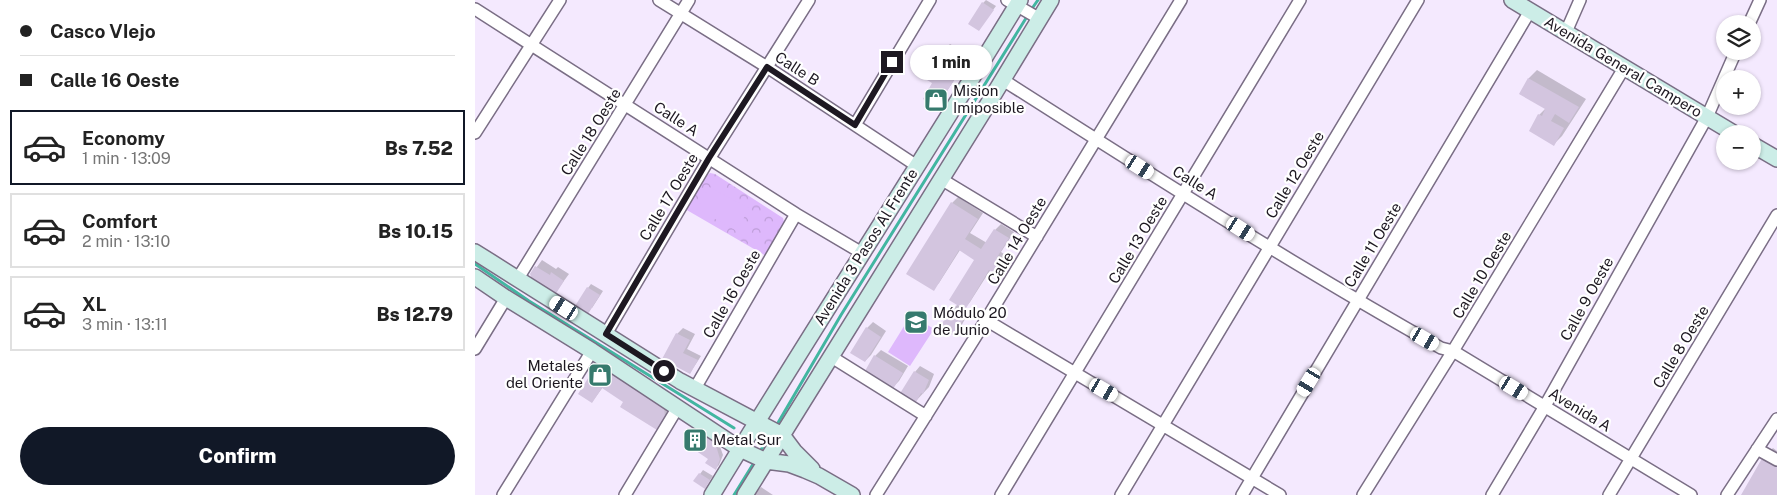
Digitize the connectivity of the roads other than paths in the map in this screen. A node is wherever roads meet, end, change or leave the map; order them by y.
1 (560, 0) edge
2 (659, 0) edge
3 (689, 0) edge
4 (809, 0) edge
5 (930, 0) edge
6 (1051, 0) edge
7 (1181, 0) edge
8 (1300, 0) edge
9 (1418, 0) edge
10 (1513, 0) edge
11 (1580, 0) edge
12 (1760, 0) edge
13 (475, 8) edge
14 (1023, 8) edge
15 (1530, 11) junction
16 (681, 14) junction
17 (1753, 15) edge
18 (1566, 32) junction
19 (531, 46) junction
20 (1732, 60) edge
21 (767, 67) junction
22 (1624, 68) junction
23 (1003, 80) junction
24 (626, 104) junction
25 (1707, 117) junction
26 (855, 125) junction
27 (1720, 125) edge
28 (475, 133) edge
29 (1096, 140) junction
30 (1761, 150) edge
31 (709, 158) junction
32 (1777, 159) edge
33 (917, 166) junction
34 (941, 179) junction
35 (1183, 194) junction
36 (796, 214) junction
37 (1777, 215) edge
38 (1037, 237) junction
39 (1269, 246) junction
40 (475, 252) edge
41 (862, 253) junction
42 (475, 277) edge
43 (517, 280) junction
44 (506, 298) junction
45 (1357, 301) junction
46 (986, 320) junction
47 (606, 334) junction
48 (475, 349) edge
49 (592, 351) junction
50 (1453, 351) junction
51 (830, 356) junction
52 (1074, 373) junction
53 (694, 390) junction
54 (1545, 406) junction
55 (678, 407) junction
56 (926, 416) junction
57 (1777, 419) edge
58 (1163, 425) junction
59 (771, 429) junction
60 (1757, 449) junction
61 (754, 456) junction
62 (1632, 459) junction
63 (1777, 460) edge
64 (819, 476) junction
65 (1252, 478) junction
66 (503, 495) edge
67 (625, 495) edge
68 (712, 495) edge
69 (745, 495) edge
70 (851, 495) edge
71 (876, 495) edge
72 (1001, 495) edge
73 (1121, 495) edge
74 (1242, 495) edge
75 (1280, 495) edge
76 (1363, 495) edge
77 (1493, 495) edge
78 (1609, 495) edge
79 (1691, 495) edge
80 (1727, 495) edge

1 - 19 street
2 - 16 street, Calle B
3 - 16 street, Calle 18 Oeste
4 - 21 street, Calle 17 Oeste
5 - 26 street
6 - 14 main road, Avenida 3 Pasos Al Frente
7 - 29 street, Calle 14 Oeste
8 - 35 street, Calle 13 Oeste
9 - 39 street, Calle 12 Oeste
10 - 15 main road, Avenida General Campero
11 - 18 street
12 - 17 street
13 - 19 street, Calle A
14 - 23 main road, Avenida 3 Pasos Al Frente
14 - 33 main road, Avenida 3 Pasos Al Frente
15 - 18 main road, Avenida General Campero
15 - 45 street, Calle 11 Oeste
16 - 21 street, Calle B
16 - 24 street, Calle 18 Oeste
18 - 22 main road, Avenida General Campero
19 - 24 street, Calle A
19 - 28 street
20 - 25 street, Calle 9 Oeste
21 - 26 street, Calle B
21 - 31 street, Calle 17 Oeste
22 - 25 main road, Avenida General Campero
22 - 50 street, Calle 10 Oeste
23 - 29 street, Calle A
23 - 34 main road, Avenida 3 Pasos Al Frente
24 - 31 street, Calle A
24 - 43 street, Calle 18 Oeste
25 - 27 main road, Avenida General Campero
25 - 54 street, Calle 9 Oeste
26 - 33 street, Calle B
29 - 35 street, Calle A
29 - 38 street, Calle 14 Oeste
30 - 32 main road
31 - 36 street, Calle A
31 - 47 street, Calle 17 Oeste
33 - 41 main road, Avenida 3 Pasos Al Frente
34 - 38 street
34 - 51 main road, Avenida 3 Pasos Al Frente
35 - 39 street, Calle A
35 - 52 street, Calle 13 Oeste
36 - 41 street, Calle A
36 - 53 street, Calle 16 Oeste
37 - 62 street, Calle 8 Oeste
38 - 46 street, Calle 14 Oeste
39 - 45 street, Calle A
39 - 58 street, Calle 12 Oeste
40 - 43 main road
41 - 59 main road, Avenida 3 Pasos Al Frente
42 - 44 main road
43 - 47 main road
44 - 48 street
44 - 49 main road
45 - 50 street, Calle A
45 - 65 street, Calle 11 Oeste
46 - 52 street
46 - 56 street, Calle 14 Oeste
47 - 53 main road
49 - 55 main road
49 - 66 street
50 - 54 street, Avenida A
50 - 76 street, Calle 10 Oeste
51 - 56 street
51 - 59 main road, Avenida 3 Pasos Al Frente
52 - 58 street
52 - 72 street, Calle 13 Oeste
53 - 59 main road
54 - 62 street, Avenida A
54 - 77 street, Calle 9 Oeste
55 - 61 main road
55 - 67 street
56 - 71 street, Calle 14 Oeste
57 - 60 street
58 - 65 street
58 - 73 street, Calle 12 Oeste
59 - 61 main road, Avenida 3 Pasos Al Frente
59 - 61 main road, Avenida 3 Pasos Al Frente
59 - 64 main road
60 - 63 street
60 - 80 street
61 - 64 main road
61 - 68 main road, Avenida 3 Pasos Al Frente
61 - 69 main road, Avenida 3 Pasos Al Frente
62 - 78 street, Calle 8 Oeste
62 - 79 street, Avenida A
64 - 70 main road
65 - 74 street, Calle 11 Oeste
65 - 75 street

